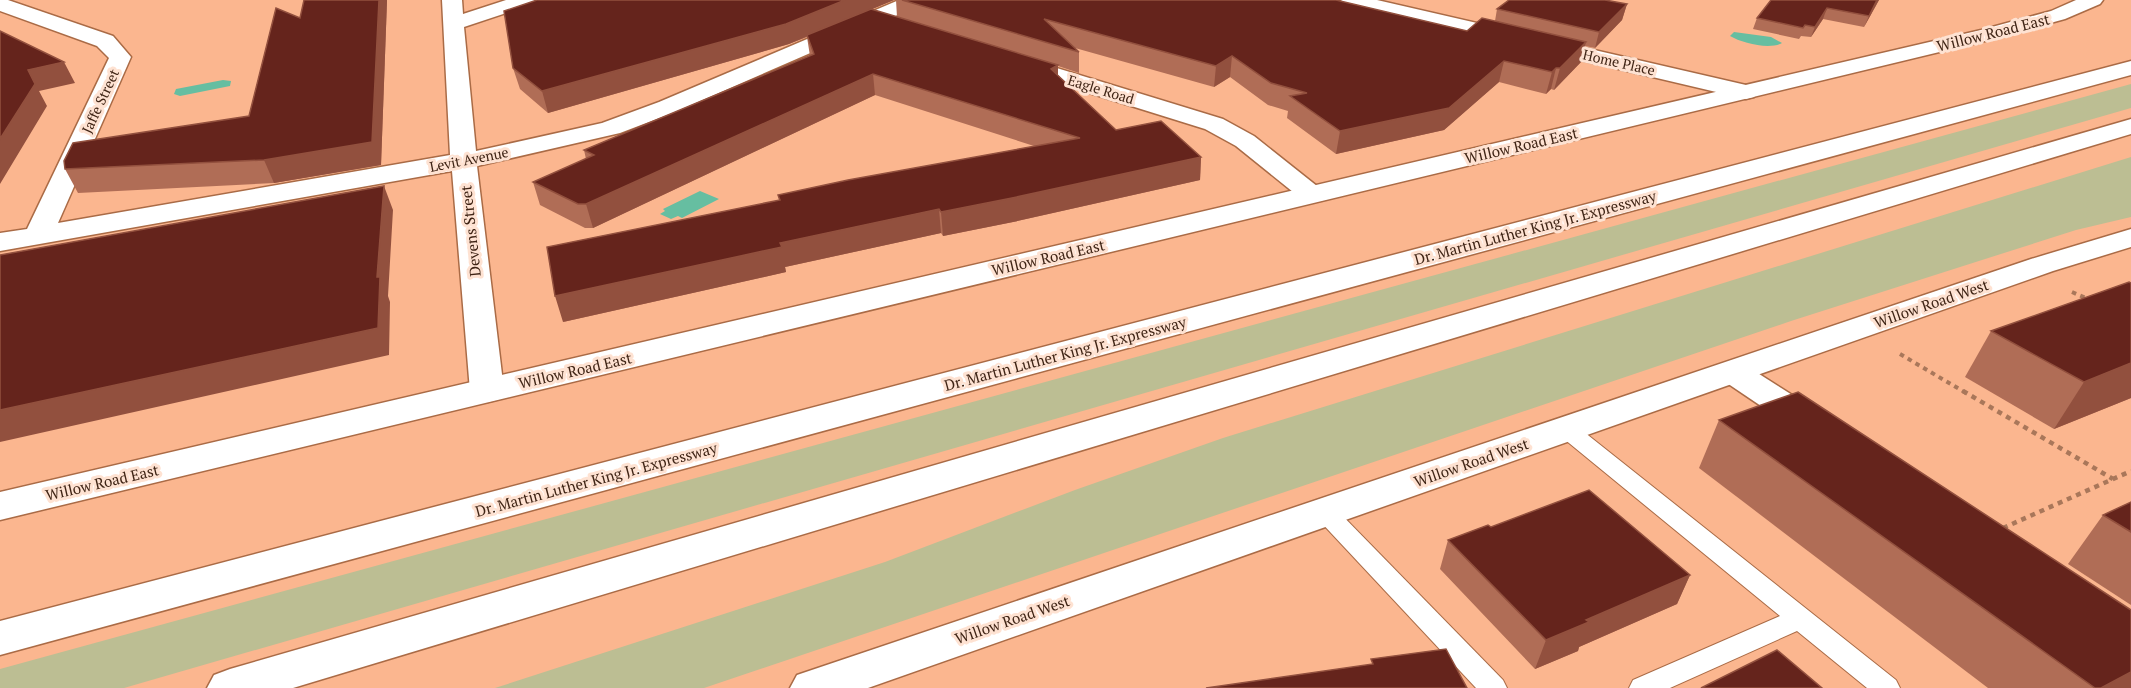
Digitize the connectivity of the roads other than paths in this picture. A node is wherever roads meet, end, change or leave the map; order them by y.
1 (526, 0) edge
2 (916, 0) edge
3 (1351, 0) edge
4 (2093, 0) edge
5 (0, 4) edge
6 (1451, 4) dead end
7 (452, 12) edge
8 (872, 19) junction
9 (1433, 19) junction
10 (901, 28) edge
11 (988, 54) edge
12 (2131, 68) edge
13 (1746, 92) junction
14 (2131, 126) edge
15 (463, 161) junction
16 (1313, 194) junction
17 (38, 235) junction
18 (2129, 240) edge
19 (0, 242) edge
20 (1733, 372) junction
21 (487, 391) junction
22 (1566, 429) junction
23 (1843, 445) edge
24 (0, 506) edge
25 (1325, 512) junction
26 (1801, 618) junction
27 (0, 638) edge
28 (870, 679) edge
29 (230, 688) edge
30 (813, 688) edge
31 (1493, 688) edge
32 (1643, 688) edge
33 (1886, 688) edge

1 - 7 main road
2 - 8 main road, Levit Avenue
3 - 9 main road, Home Place
4 - 13 main road, Willow Road East
5 - 17 main road, Jaffe Street
6 - 9 main road
7 - 15 main road, Devens Street
8 - 10 main road
8 - 15 main road, Levit Avenue
9 - 13 main road, Home Place
11 - 16 main road, Eagle Road
12 - 27 main road, Dr. Martin Luther King Jr. Expressway
13 - 16 main road, Willow Road East
14 - 29 main road
15 - 17 main road, Levit Avenue
15 - 21 main road, Devens Street
16 - 21 main road, Willow Road East
17 - 19 main road, Levit Avenue
18 - 20 main road, Willow Road West
20 - 22 main road, Willow Road West
20 - 23 main road
21 - 24 main road, Willow Road East
22 - 25 main road, Willow Road West
22 - 26 lane
25 - 28 main road, Willow Road West
25 - 31 lane
26 - 32 lane
26 - 33 lane
28 - 30 main road, Willow Road West

